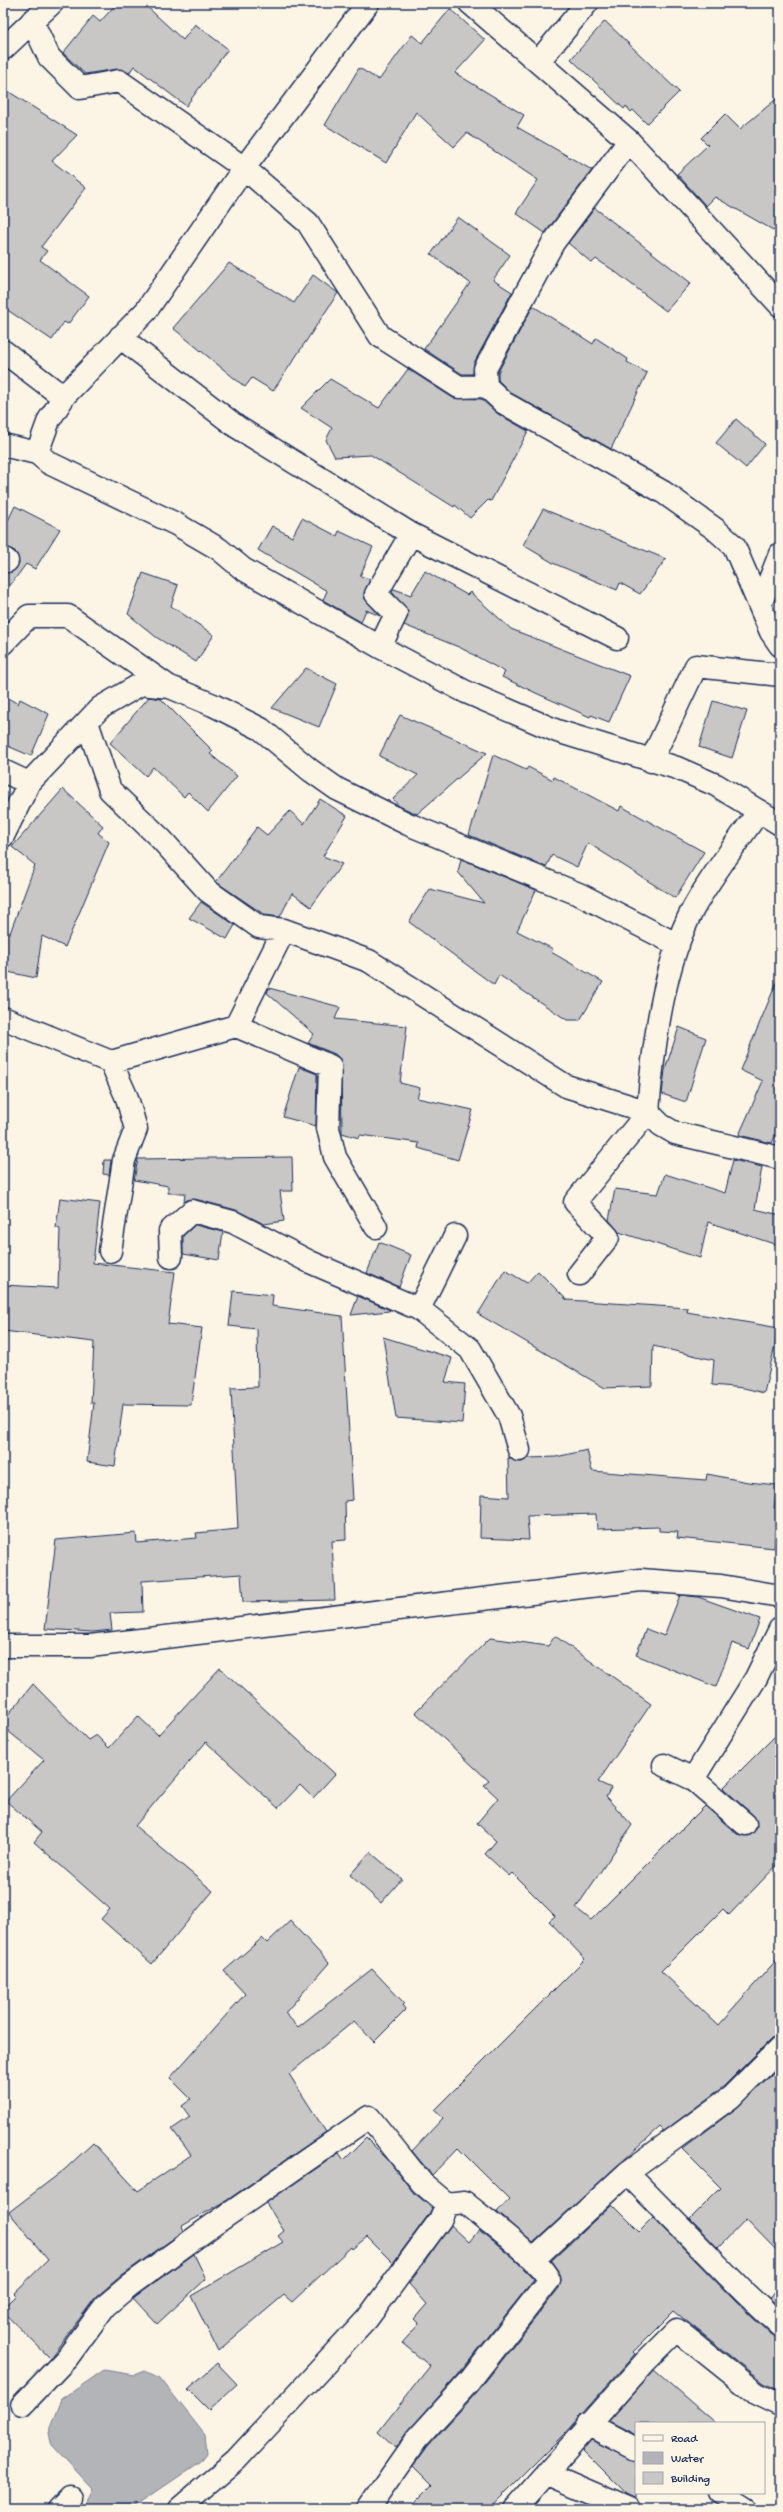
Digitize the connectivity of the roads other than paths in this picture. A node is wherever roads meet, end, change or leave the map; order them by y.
1 (52, 3) edge
2 (368, 3) edge
3 (470, 3) edge
4 (587, 3) edge
5 (32, 21) junction
6 (3, 49) edge
7 (538, 62) junction
8 (629, 142) junction
9 (244, 168) junction
10 (780, 305) edge
11 (120, 337) junction
12 (3, 351) edge
13 (486, 386) junction
14 (65, 395) junction
15 (3, 445) edge
16 (37, 453) junction
17 (411, 534) junction
18 (780, 554) edge
19 (760, 605) junction
20 (617, 638) dead end
21 (3, 643) edge
22 (780, 645) edge
23 (380, 647) junction
24 (780, 675) edge
25 (170, 687) junction
26 (87, 722) junction
27 (651, 761) junction
28 (3, 771) edge
29 (29, 783) junction
30 (760, 811) junction
31 (780, 824) edge
32 (3, 836) edge
33 (284, 930) junction
34 (678, 945) junction
35 (3, 1018) edge
36 (236, 1026) junction
37 (111, 1062) junction
38 (648, 1112) junction
39 (780, 1158) edge
40 (376, 1227) dead end
41 (455, 1236) dead end
42 (110, 1251) dead end
43 (171, 1257) dead end
44 (579, 1274) dead end
45 (419, 1309) junction
46 (518, 1450) dead end
47 (780, 1596) edge
48 (780, 1629) edge
49 (3, 1646) edge
50 (664, 1765) dead end
51 (693, 1779) junction
52 (744, 1824) dead end
53 (780, 2048) edge
54 (627, 2173) junction
55 (447, 2204) junction
56 (533, 2260) junction
57 (780, 2326) edge
58 (22, 2405) dead end
59 (780, 2405) edge
60 (588, 2424) junction
61 (635, 2448) edge
62 (546, 2473) junction
63 (179, 2509) edge
64 (368, 2509) edge
65 (515, 2509) edge
66 (629, 2509) edge

1 - 5 street
2 - 9 street
3 - 7 street
4 - 7 street
5 - 6 street
5 - 9 street
7 - 8 street
8 - 10 street
8 - 13 street
9 - 11 street
9 - 13 street
11 - 14 street
11 - 17 street
12 - 14 street
13 - 19 street
14 - 16 street
15 - 16 street
16 - 23 street
17 - 20 street
17 - 23 street
18 - 19 street
19 - 22 street
21 - 25 street
23 - 27 street
24 - 27 street
25 - 26 street
25 - 34 street
26 - 29 street
26 - 33 street
27 - 30 street
28 - 29 street
29 - 32 street
30 - 31 street
30 - 34 street
33 - 36 street
33 - 38 street
34 - 38 street
35 - 37 street
36 - 37 street
36 - 40 street
37 - 42 street
38 - 39 street
38 - 44 street
41 - 45 street
43 - 45 street
45 - 46 street
47 - 49 street
48 - 51 street
50 - 51 street
51 - 52 street
53 - 54 street
54 - 56 street
54 - 57 street
55 - 56 street
55 - 58 street
55 - 63 street
56 - 64 street
59 - 60 street
60 - 61 street
60 - 62 street
62 - 65 street
62 - 66 street

